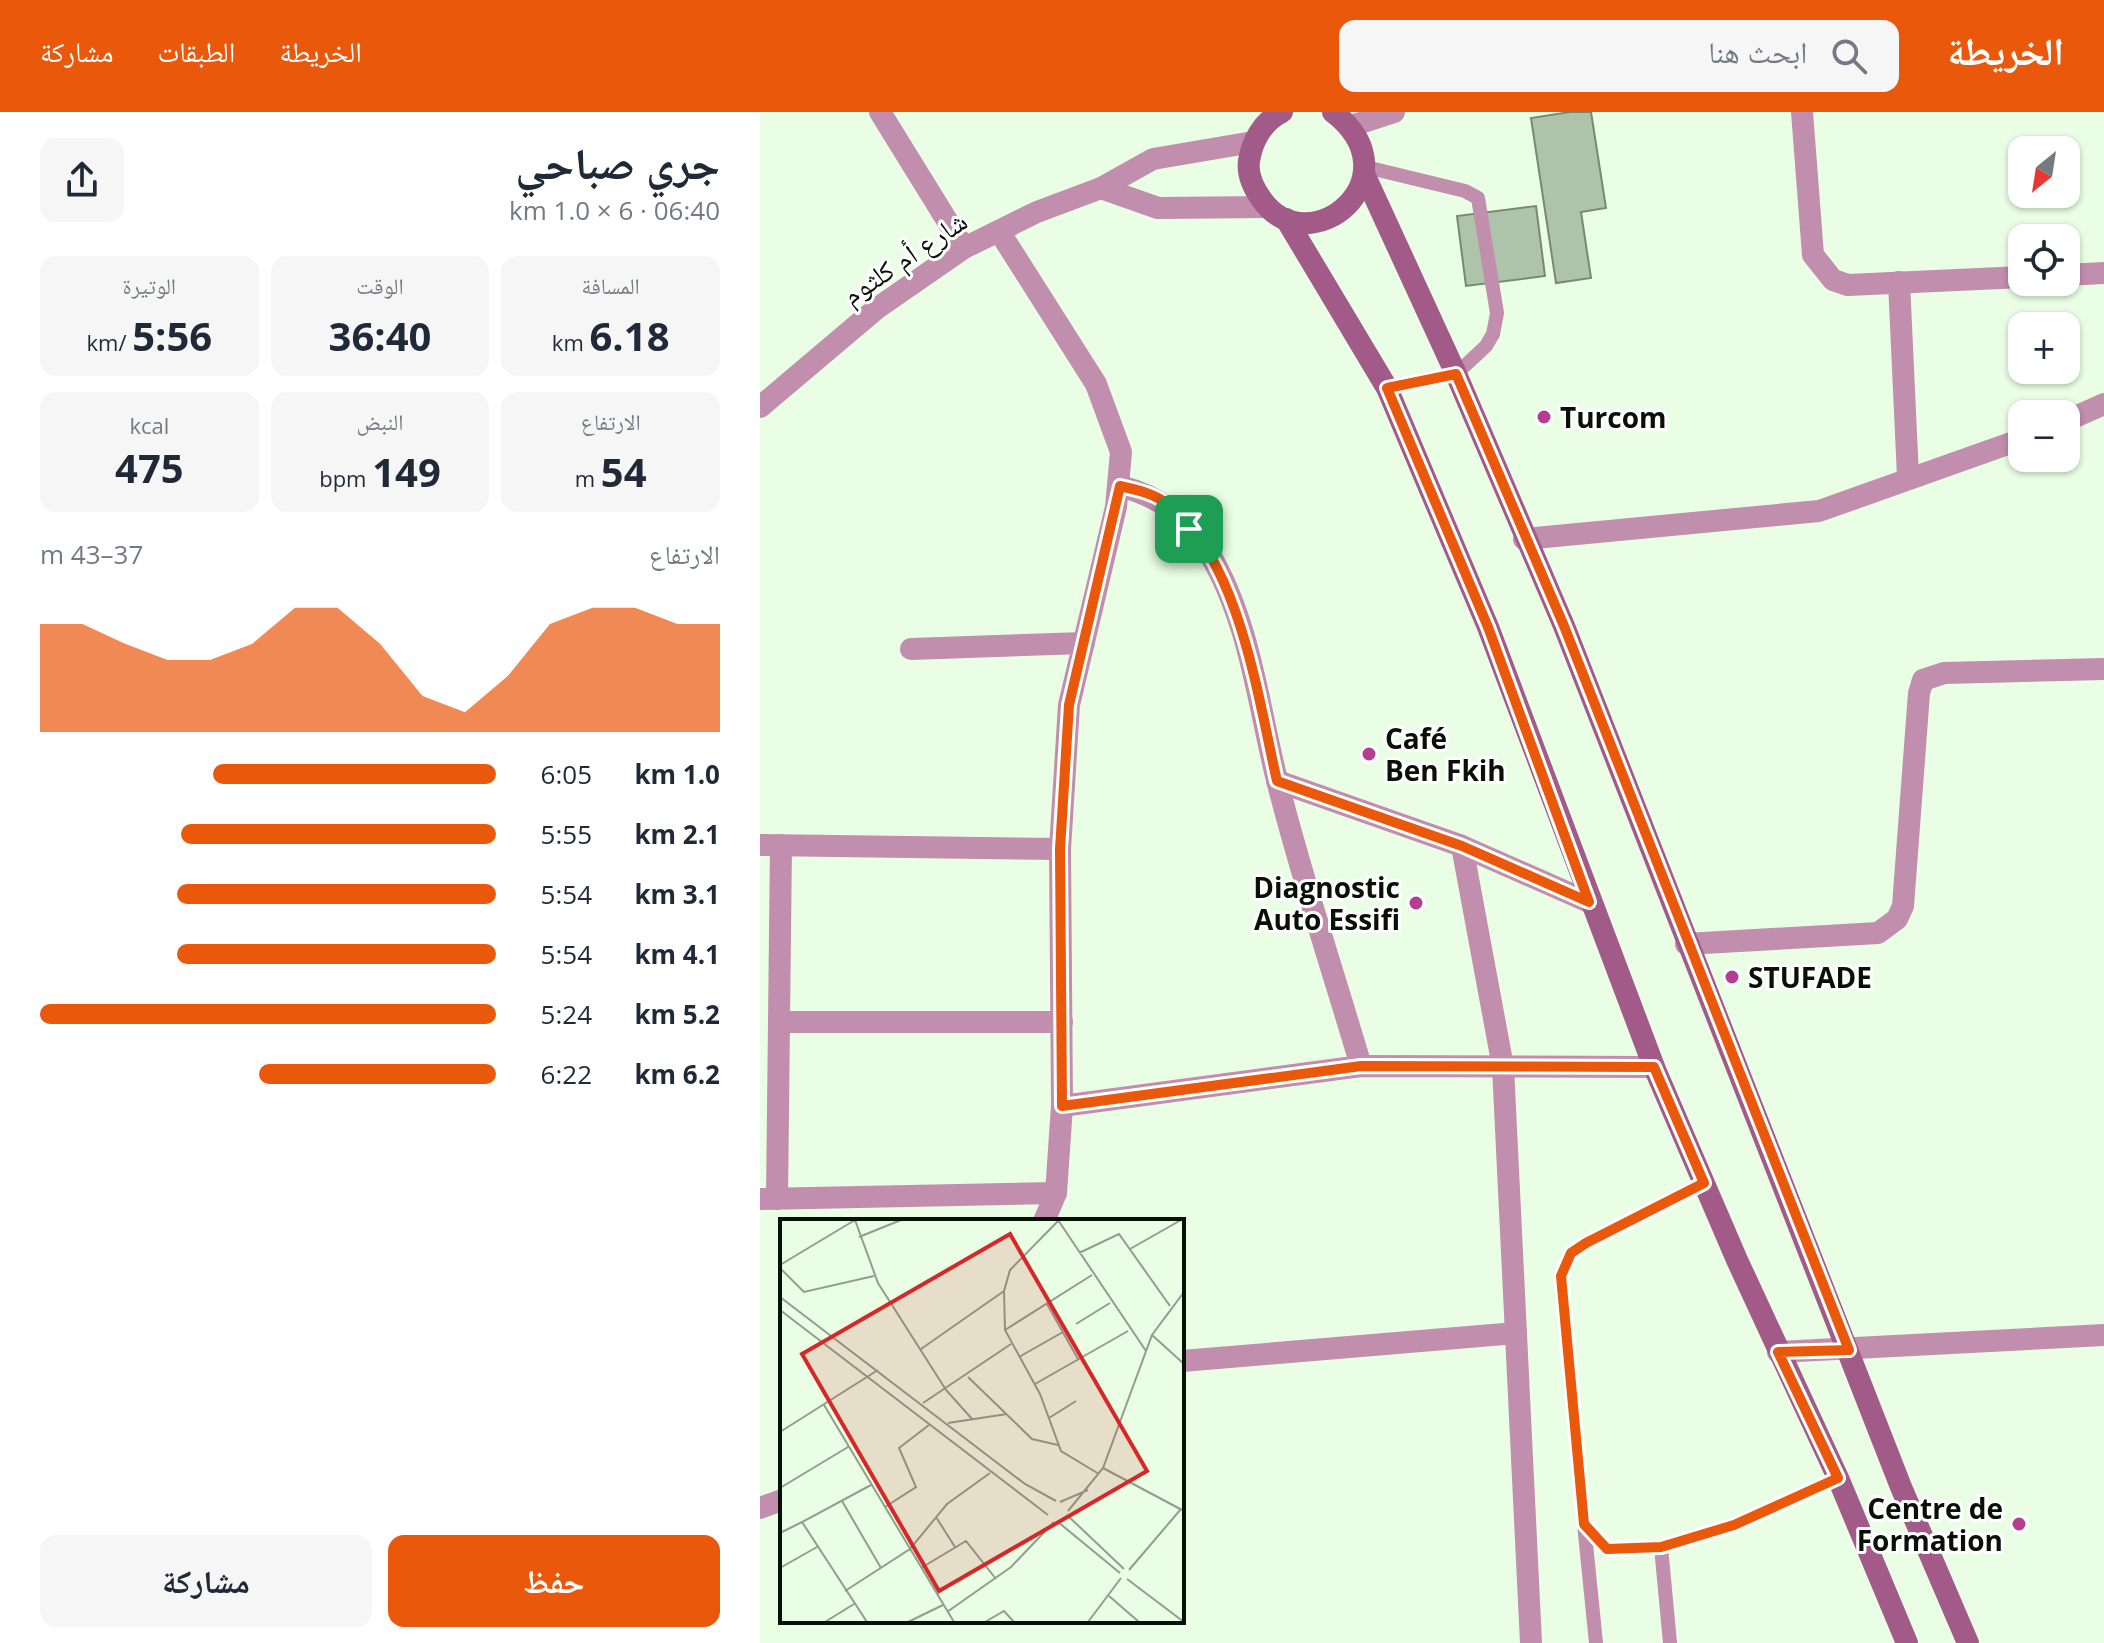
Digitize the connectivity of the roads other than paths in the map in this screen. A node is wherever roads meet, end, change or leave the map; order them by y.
1 (880, 112) edge
2 (1394, 112) edge
3 (1802, 112) edge
4 (1272, 116) edge
5 (1342, 119) edge
6 (1253, 142) junction
7 (1365, 172) junction
8 (1101, 188) junction
9 (1277, 213) junction
10 (999, 231) junction
11 (964, 248) junction
12 (2104, 273) edge
13 (2080, 274) edge
14 (2008, 278) edge
15 (1899, 282) junction
16 (1456, 374) junction
17 (1387, 388) junction
18 (2104, 404) edge
19 (760, 407) edge
20 (2080, 415) edge
21 (2008, 444) edge
22 (1908, 477) junction
23 (1120, 486) junction
24 (1524, 539) junction
25 (1084, 643) junction
26 (911, 649) dead end
27 (2104, 669) edge
28 (1277, 781) junction
29 (770, 845) edge
30 (1462, 846) junction
31 (1060, 849) junction
32 (1589, 902) junction
33 (1686, 944) junction
34 (779, 1022) junction
35 (1062, 1022) junction
36 (1361, 1066) junction
37 (1503, 1067) junction
38 (1654, 1067) junction
39 (1062, 1106) junction
40 (1704, 1183) junction
41 (1056, 1193) junction
42 (768, 1199) edge
43 (1045, 1219) edge
44 (1516, 1333) junction
45 (2104, 1335) edge
46 (1849, 1350) junction
47 (1778, 1352) junction
48 (1184, 1361) edge
49 (1838, 1478) junction
50 (780, 1501) edge
51 (760, 1508) edge
52 (1584, 1524) junction
53 (1661, 1547) junction
54 (1531, 1643) edge
55 (1596, 1643) edge
56 (1670, 1643) edge
57 (1907, 1643) edge
58 (1968, 1643) edge

1 - 11 street
2 - 5 street
3 - 15 street
4 - 6 main road
5 - 7 main road
6 - 8 street, شارع أم كلثوم
6 - 9 main road
7 - 9 main road
7 - 16 main road
7 - 16 lane
8 - 9 street
8 - 10 street, شارع أم كلثوم
9 - 17 main road
10 - 11 street, شارع أم كلثوم
10 - 23 street
11 - 19 street, شارع أم كلثوم
12 - 13 street
14 - 15 street
15 - 22 street
16 - 17 lane
16 - 24 main road
17 - 32 main road
18 - 20 street
21 - 22 street
22 - 24 street
23 - 25 street
23 - 28 street
24 - 33 main road
25 - 26 street
25 - 31 street
27 - 33 street
28 - 30 street
28 - 36 street
29 - 31 street
29 - 34 street
30 - 32 street
30 - 37 street
31 - 35 street
32 - 38 main road
33 - 46 main road
34 - 35 street
34 - 42 street
35 - 39 street
36 - 37 street
36 - 39 street
37 - 38 street
37 - 44 street
38 - 40 main road
39 - 41 street
40 - 47 main road
40 - 52 lane
41 - 42 street
41 - 43 street
44 - 48 street
44 - 54 street
45 - 46 street
46 - 47 street
46 - 58 main road
47 - 49 main road
49 - 53 lane
49 - 57 main road
50 - 51 street
52 - 53 lane
52 - 55 lane
53 - 56 lane

